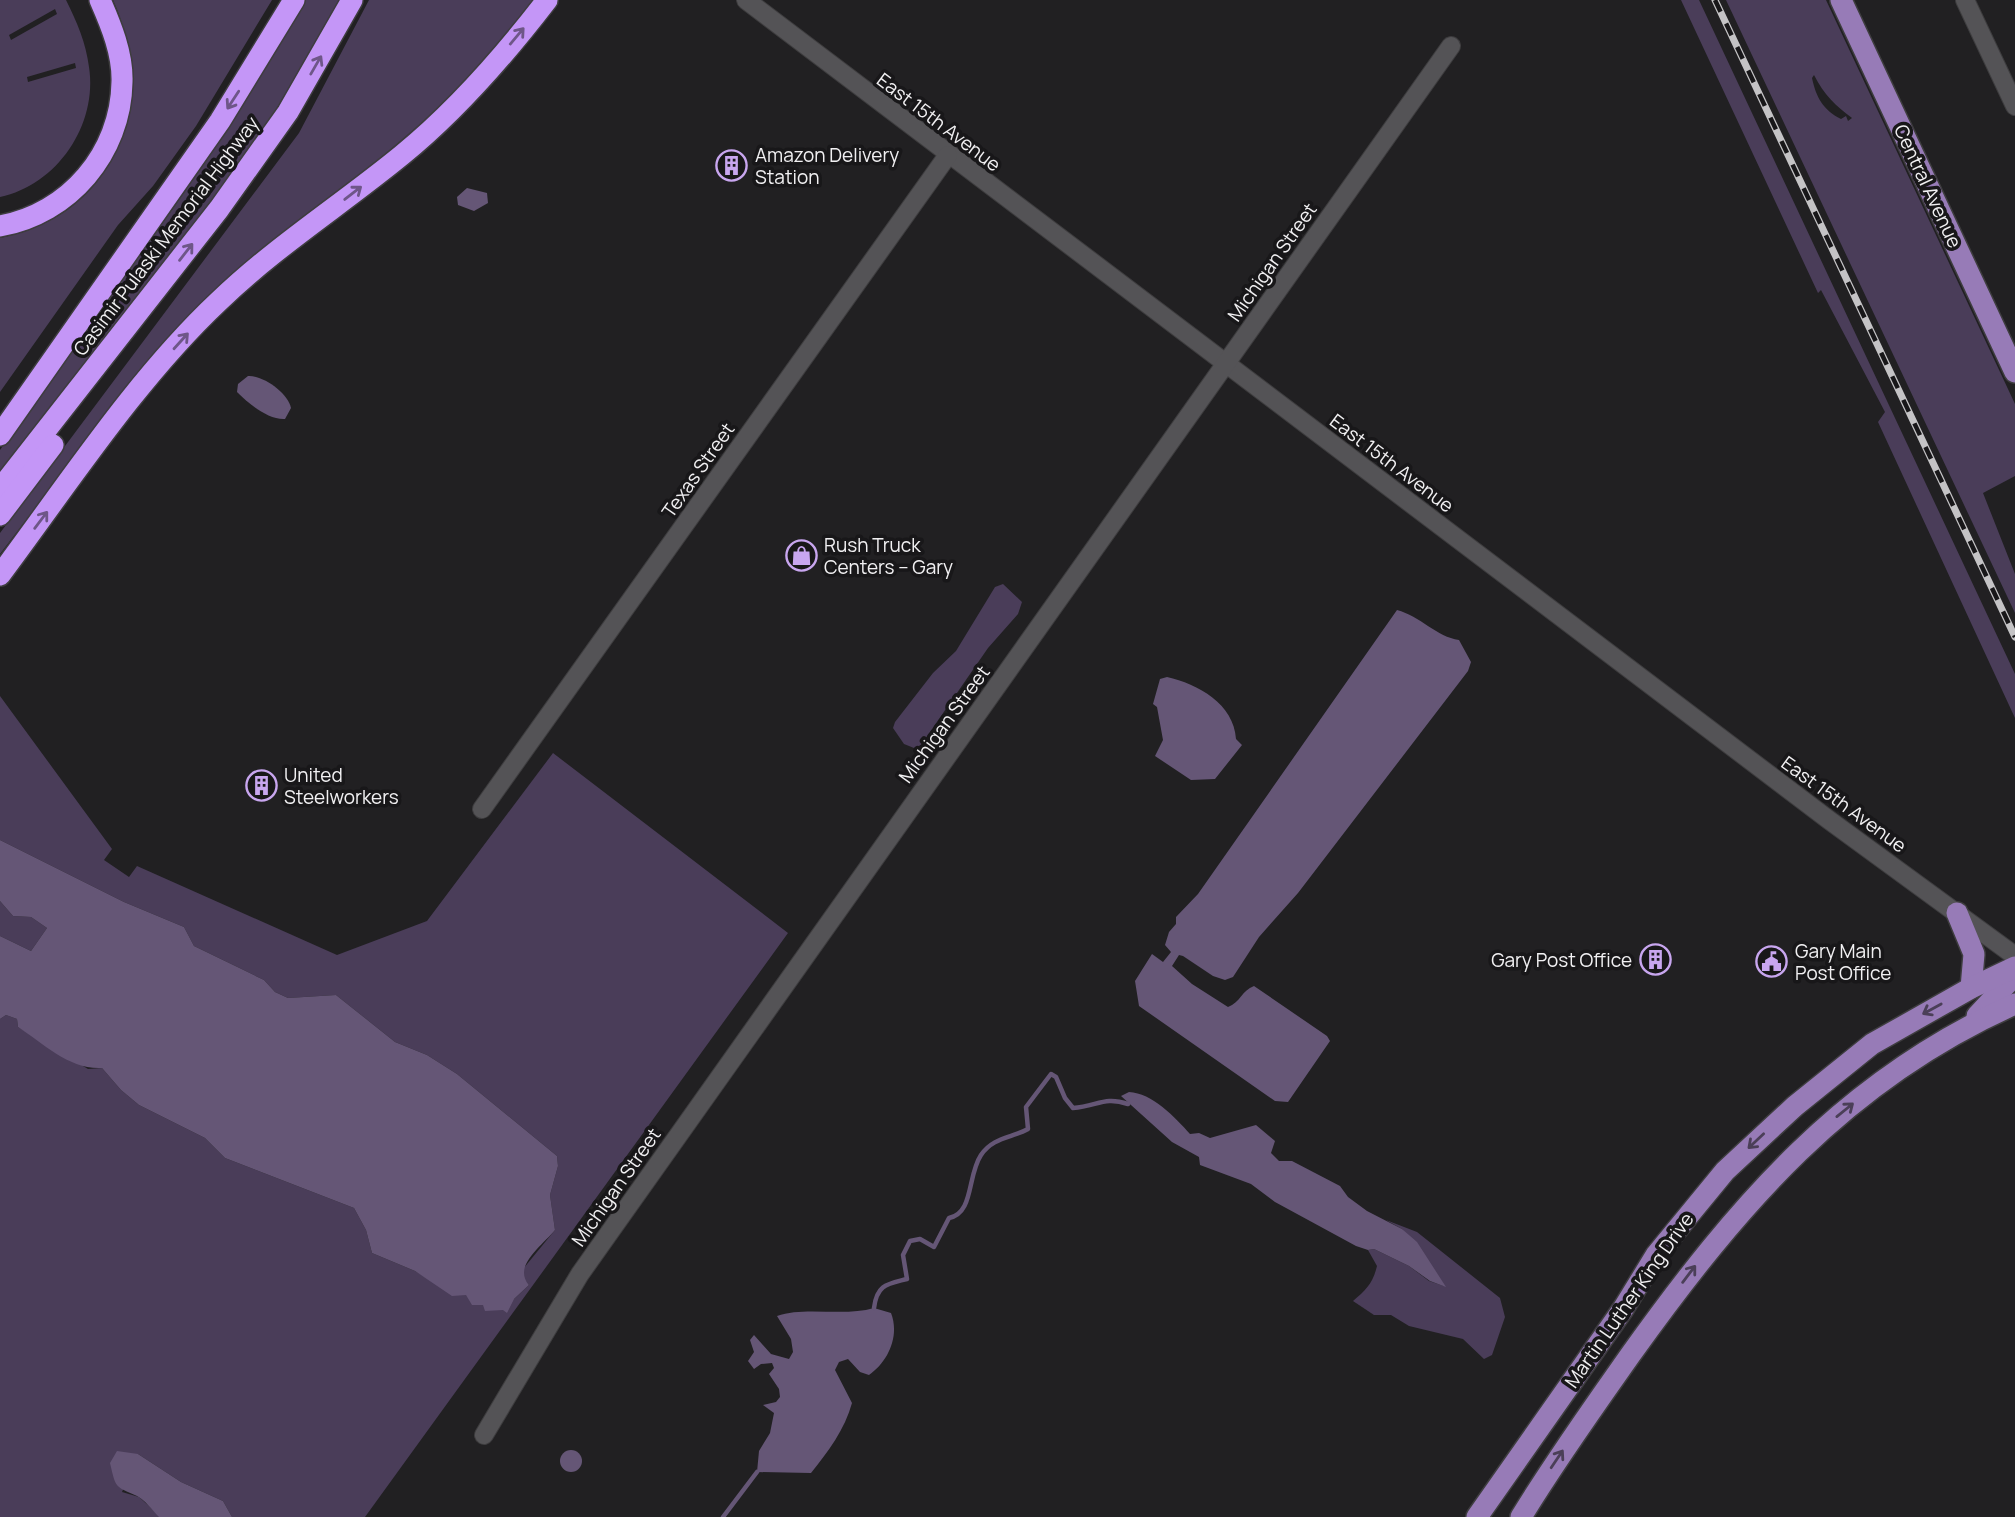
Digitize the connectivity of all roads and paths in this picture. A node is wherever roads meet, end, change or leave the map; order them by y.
1 (83, 0) edge
2 (100, 0) edge
3 (293, 0) edge
4 (352, 0) edge
5 (547, 0) edge
6 (746, 0) edge
7 (1841, 0) edge
8 (1965, 0) edge
9 (1451, 46) dead end
10 (2015, 106) edge
11 (948, 155) junction
12 (0, 213) edge
13 (0, 226) edge
14 (144, 306) junction
15 (1226, 364) junction
16 (2015, 372) edge
17 (38, 382) junction
18 (0, 415) edge
19 (0, 435) edge
20 (0, 489) edge
21 (0, 515) edge
22 (0, 575) edge
23 (482, 809) dead end
24 (1956, 913) junction
25 (2015, 956) edge
26 (2015, 967) edge
27 (2015, 975) edge
28 (1971, 988) junction
29 (2015, 1004) edge
30 (1951, 1038) junction
31 (484, 1435) dead end
32 (1477, 1517) edge
33 (1521, 1517) edge

1 - 12 highway
2 - 13 highway
3 -> 17 highway, Casimir Pulaski Memorial Highway
14 -> 4 highway, Casimir Pulaski Memorial Highway
22 -> 5 highway
6 - 11 street, East 15th Avenue
7 - 16 main road, Central Avenue
8 - 10 street
9 - 15 street, Michigan Street
11 - 15 street, East 15th Avenue
11 - 23 street, Texas Street
14 - 20 highway, Casimir Pulaski Memorial Highway
14 - 21 highway
15 - 24 street, East 15th Avenue
15 - 31 street, Michigan Street
17 - 18 highway
17 - 19 highway, Casimir Pulaski Memorial Highway
24 - 25 street, East 15th Avenue
24 - 28 main road
26 - 28 main road, Martin Luther King Drive
27 - 30 main road
28 -> 32 main road, Martin Luther King Drive
29 - 30 main road, Martin Luther King Drive
33 -> 30 main road, Martin Luther King Drive

